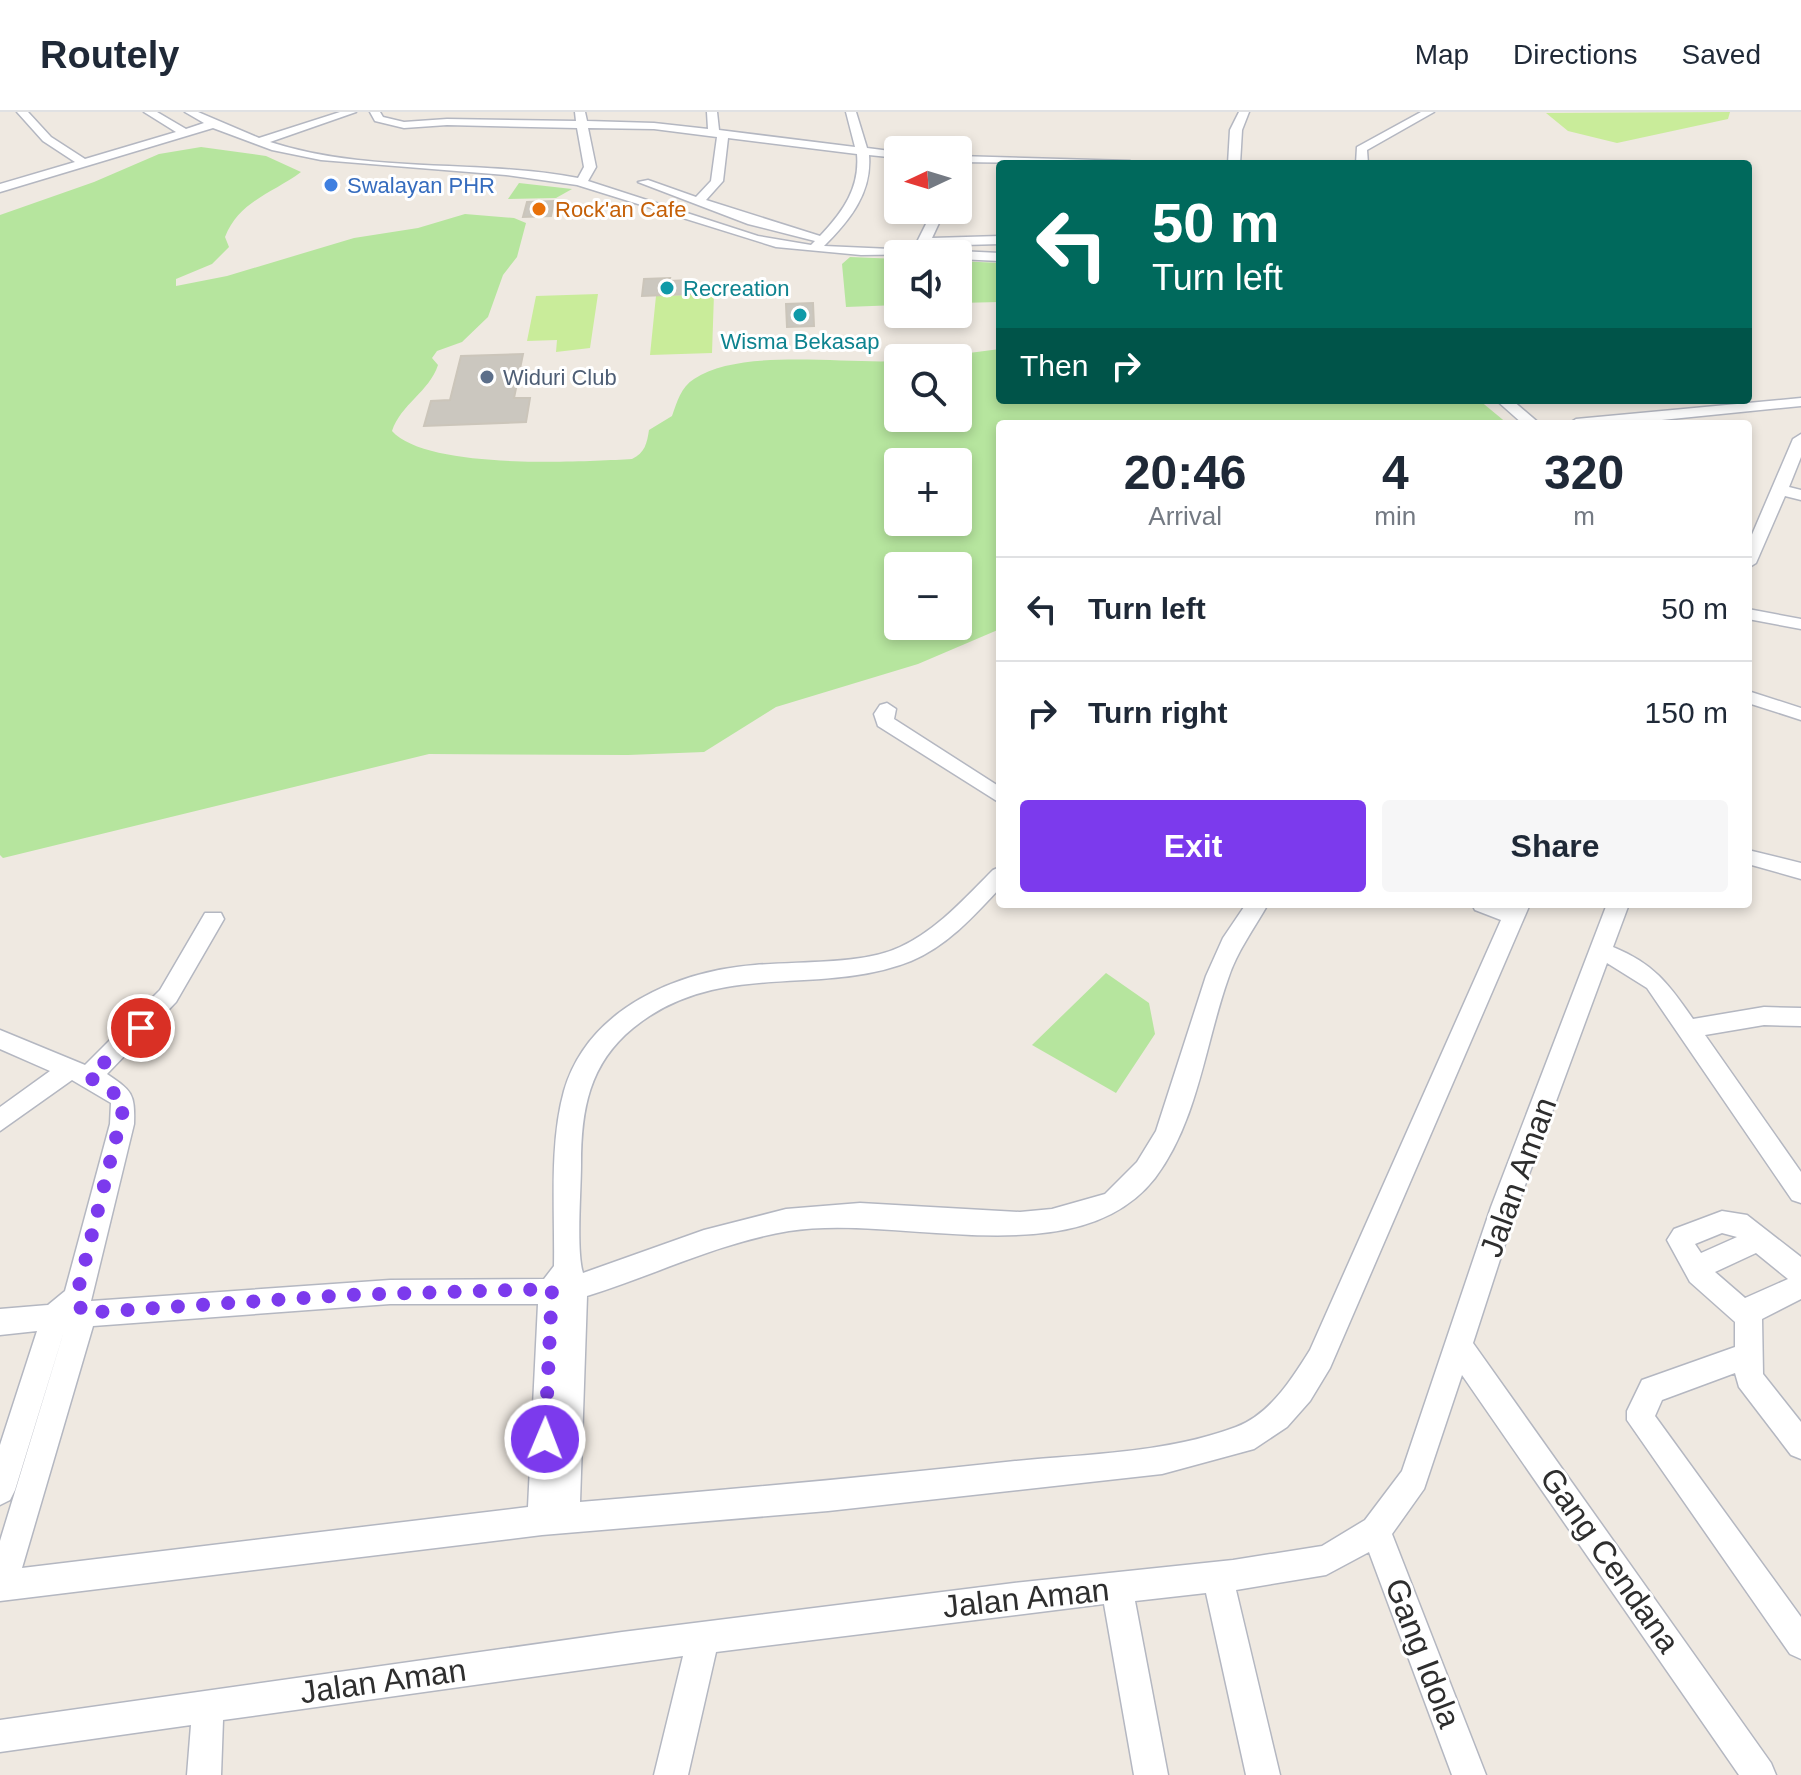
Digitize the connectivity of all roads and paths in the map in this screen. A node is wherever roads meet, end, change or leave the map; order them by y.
1 (22, 112) edge
2 (149, 112) edge
3 (190, 112) edge
4 (352, 112) edge
5 (580, 112) edge
6 (712, 112) edge
7 (851, 112) edge
8 (1244, 112) edge
9 (1429, 112) edge
10 (375, 114) edge
11 (446, 117) edge
12 (213, 124) junction
13 (581, 126) junction
14 (186, 133) junction
15 (718, 134) junction
16 (259, 142) junction
17 (863, 153) junction
18 (884, 155) edge
19 (1234, 160) edge
20 (1362, 160) edge
21 (972, 161) edge
22 (884, 162) edge
23 (996, 162) edge
24 (84, 163) junction
25 (862, 171) junction
26 (644, 182) dead end
27 (581, 183) junction
28 (0, 188) edge
29 (696, 202) junction
30 (824, 239) junction
31 (996, 240) edge
32 (972, 243) edge
33 (814, 249) junction
34 (884, 252) edge
35 (972, 256) edge
36 (996, 257) edge
37 (1801, 402) edge
38 (1508, 404) edge
39 (1527, 420) edge
40 (1617, 420) edge
41 (1801, 440) edge
42 (1779, 489) junction
43 (1801, 495) edge
44 (1752, 553) edge
45 (1752, 615) edge
46 (1801, 624) edge
47 (1752, 698) edge
48 (887, 709) dead end
49 (1801, 714) edge
50 (996, 793) edge
51 (1752, 858) edge
52 (1801, 871) edge
53 (996, 879) edge
54 (1254, 908) edge
55 (1616, 908) edge
56 (1517, 910) edge
57 (213, 919) dead end
58 (1600, 951) junction
59 (1801, 1017) edge
60 (1688, 1029) junction
61 (0, 1039) edge
62 (79, 1073) junction
63 (0, 1121) edge
64 (1801, 1192) edge
65 (1801, 1273) edge
66 (564, 1281) junction
67 (1801, 1286) edge
68 (71, 1309) junction
69 (1748, 1316) junction
70 (0, 1322) edge
71 (1459, 1347) junction
72 (1750, 1355) junction
73 (1801, 1445) edge
74 (0, 1490) edge
75 (553, 1519) junction
76 (1376, 1531) junction
77 (1218, 1576) junction
78 (1, 1586) edge
79 (1117, 1588) junction
80 (703, 1638) junction
81 (1801, 1643) edge
82 (208, 1708) junction
83 (0, 1736) edge
84 (204, 1775) edge
85 (671, 1775) edge
86 (1151, 1775) edge
87 (1263, 1775) edge
88 (1469, 1775) edge
89 (1759, 1775) edge

1 - 24 street
2 - 14 street
3 - 12 street
4 - 10 street
4 - 16 street
5 - 13 street
6 - 15 street
7 - 17 street
8 - 19 street
9 - 20 street
10 - 11 street
11 - 13 street
12 - 14 street
12 - 16 street
13 - 15 street
13 - 27 street
14 - 24 street
15 - 17 street
15 - 29 street
16 - 27 street
17 - 18 street
17 - 25 street
21 - 23 street
22 - 25 street
24 - 28 street
25 - 30 street
26 - 29 street
27 - 33 street
29 - 30 street
30 - 33 street
31 - 32 street
33 - 34 street
35 - 36 street
37 - 40 street
38 - 39 street
41 - 42 street
42 - 43 street
42 - 44 street
45 - 46 street
47 - 49 street
48 - 50 street
51 - 52 street
53 - 66 street
54 - 66 street
55 - 58 street, Jalan Aman
56 - 75 street
57 - 62 street
58 - 60 street
58 - 71 street, Jalan Aman
59 - 60 street
60 - 64 street
61 - 62 street
62 - 63 street
62 - 68 street
65 - 69 street
66 - 68 street
66 - 75 street
67 - 69 street
68 - 70 street
68 - 74 street
68 - 78 street
69 - 72 street
71 - 76 street, Jalan Aman
71 - 89 street, Gang Cendana
72 - 73 street
72 - 81 street
75 - 78 street
76 - 77 street, Jalan Aman
76 - 88 street, Gang Idola
77 - 79 street, Jalan Aman
77 - 87 street
79 - 80 street, Jalan Aman
79 - 86 street
80 - 82 street, Jalan Aman
80 - 85 street
82 - 83 street, Jalan Aman
82 - 84 street

